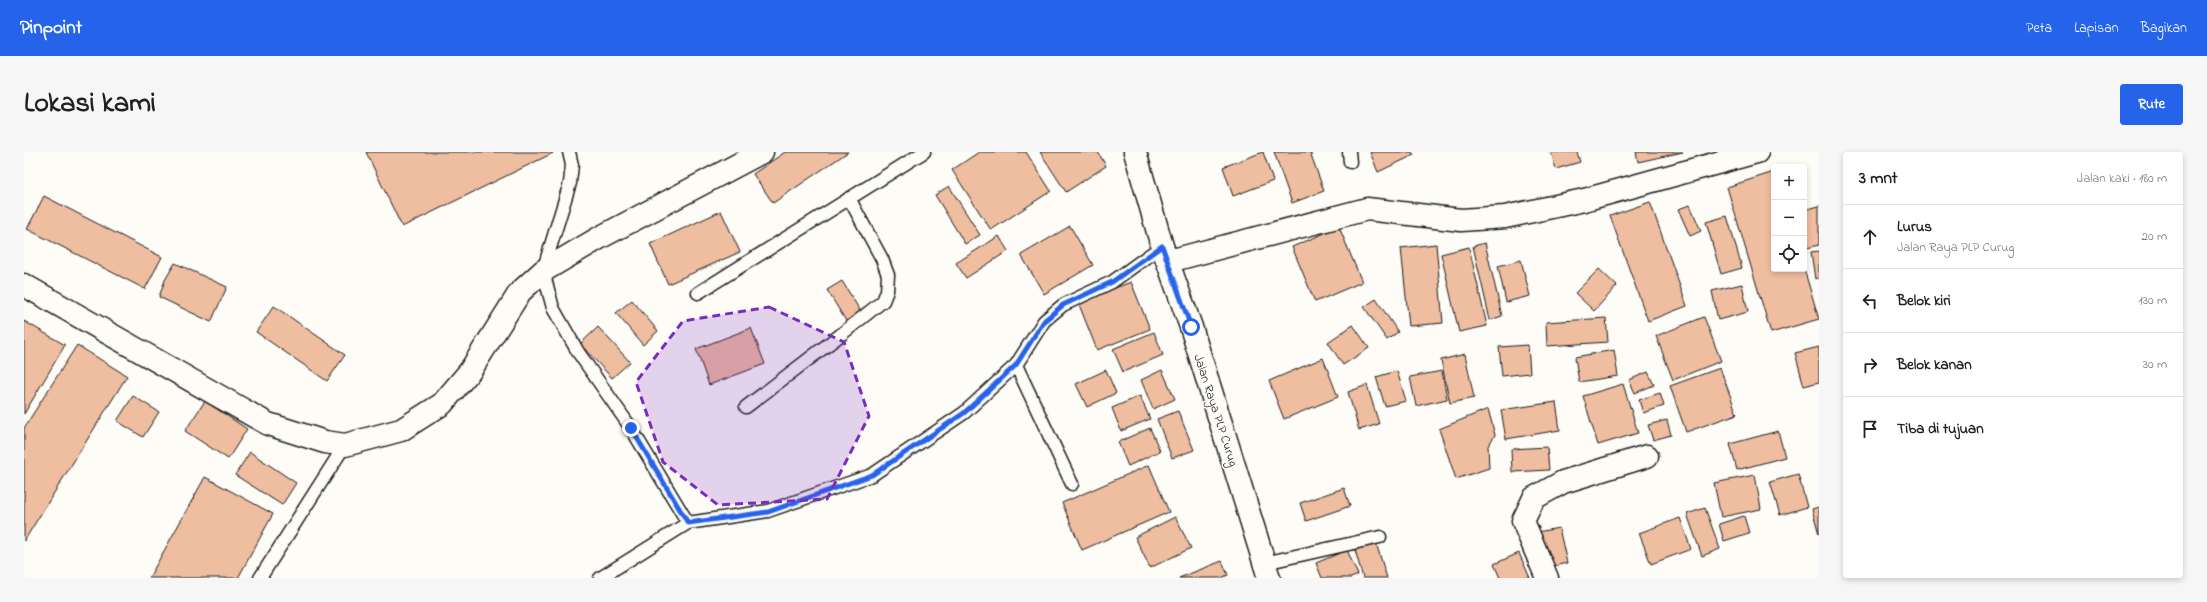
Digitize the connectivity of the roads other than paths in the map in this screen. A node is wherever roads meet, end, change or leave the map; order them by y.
1 (569, 152) edge
2 (762, 152) edge
3 (924, 152) edge
4 (1135, 152) edge
5 (1757, 152) edge
6 (849, 198) junction
7 (1166, 254) junction
8 (543, 271) junction
9 (24, 285) edge
10 (698, 293) dead end
11 (1016, 365) junction
12 (746, 407) dead end
13 (345, 445) junction
14 (1647, 456) dead end
15 (1072, 484) dead end
16 (688, 523) junction
17 (1380, 537) dead end
18 (1267, 571) edge
19 (260, 578) edge
20 (600, 578) edge
21 (1547, 578) edge

1 - 8 lane
2 - 8 street
3 - 6 lane
4 - 7 street, Jalan Raya PLP Curug
5 - 7 street
6 - 10 lane
6 - 12 lane
7 - 11 lane
7 - 18 street, Jalan Raya PLP Curug
8 - 13 street
8 - 16 lane
9 - 13 street
11 - 15 lane
11 - 16 lane
13 - 19 lane
14 - 21 street
16 - 20 lane
17 - 18 lane

